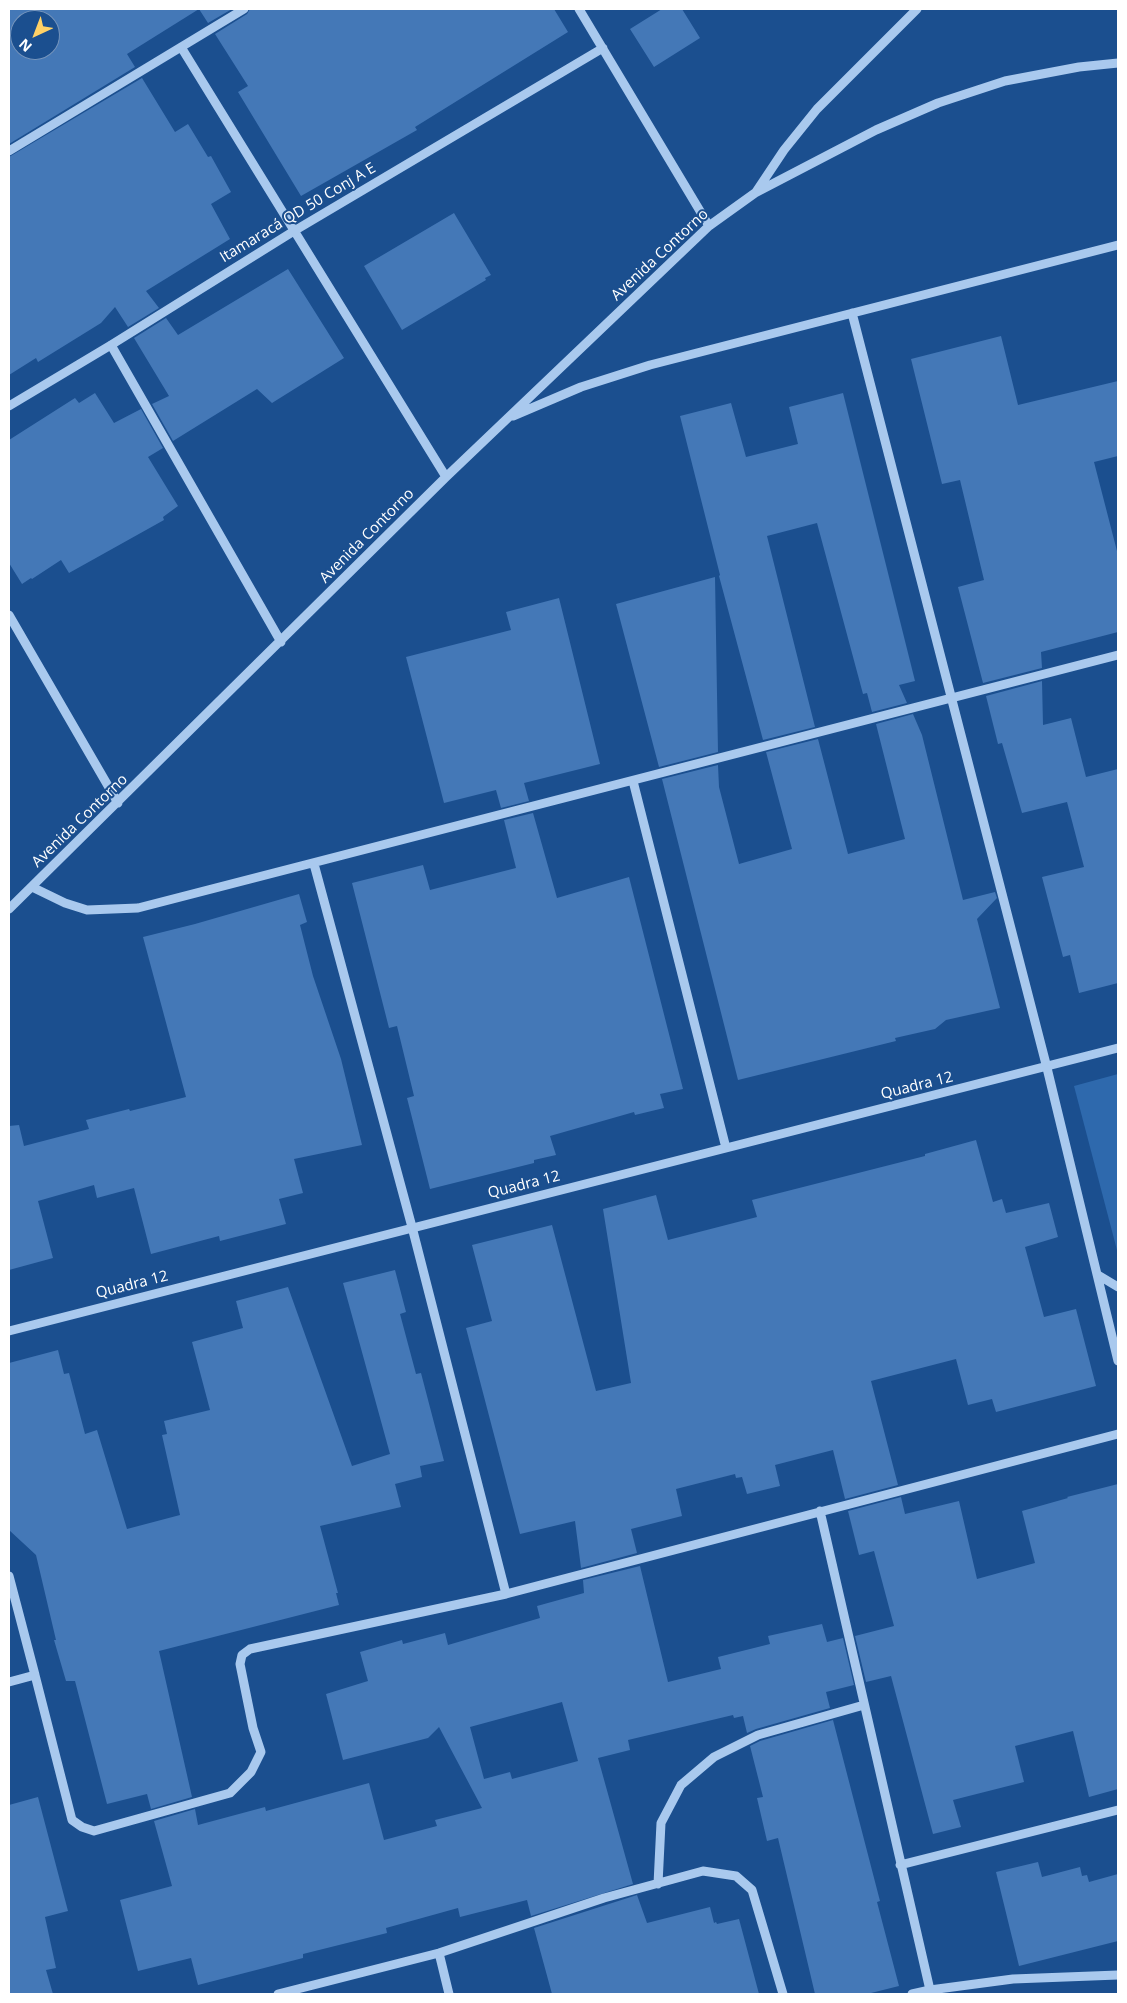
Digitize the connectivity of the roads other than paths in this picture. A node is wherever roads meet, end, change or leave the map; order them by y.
1 (244, 9) edge
2 (578, 9) edge
3 (917, 9) edge
4 (181, 47) junction
5 (603, 48) junction
6 (1118, 63) edge
7 (9, 151) edge
8 (755, 193) junction
9 (709, 226) junction
10 (294, 231) junction
11 (1118, 245) edge
12 (852, 313) junction
13 (111, 345) junction
14 (9, 406) edge
15 (506, 419) junction
16 (446, 477) junction
17 (9, 615) edge
18 (281, 642) junction
19 (1118, 655) edge
20 (951, 699) junction
21 (633, 781) junction
22 (118, 803) junction
23 (314, 864) junction
24 (32, 887) junction
25 (9, 909) edge
26 (1118, 1048) edge
27 (1047, 1068) junction
28 (726, 1148) junction
29 (412, 1227) junction
30 (1098, 1275) junction
31 (1118, 1287) edge
32 (9, 1331) edge
33 (1118, 1361) edge
34 (1118, 1434) edge
35 (820, 1511) junction
36 (9, 1576) edge
37 (506, 1594) junction
38 (35, 1675) junction
39 (9, 1682) edge
40 (864, 1704) junction
41 (1118, 1810) edge
42 (900, 1865) junction
43 (658, 1884) junction
44 (439, 1953) junction
45 (1118, 1975) edge
46 (930, 1990) junction
47 (278, 1994) edge
48 (449, 1994) edge
49 (783, 1994) edge
50 (912, 1994) edge

1 - 4 street
2 - 5 street
3 - 8 street, Avenida Contorno
4 - 7 street
4 - 10 street
5 - 9 street
5 - 10 street, Itamaracá QD 50 Conj A E
6 - 8 street, Avenida Contorno
8 - 9 street, Avenida Contorno
9 - 15 street, Avenida Contorno
10 - 13 street, Itamaracá QD 50 Conj A E
10 - 16 street
11 - 12 street
12 - 15 street
12 - 20 street
13 - 14 street, Itamaracá QD 50 Conj A E
13 - 18 street
15 - 16 street, Avenida Contorno
16 - 18 street, Avenida Contorno
17 - 22 street
18 - 22 street, Avenida Contorno
19 - 20 street
20 - 21 street
20 - 27 street
21 - 23 street
21 - 28 street
22 - 24 street, Avenida Contorno
23 - 24 street
23 - 29 street
24 - 25 street, Avenida Contorno
26 - 27 street, Quadra 12
27 - 28 street, Quadra 12
27 - 30 street
28 - 29 street, Quadra 12
29 - 32 street, Quadra 12
29 - 37 street
30 - 31 street
30 - 33 street
34 - 35 street
35 - 37 street
35 - 40 street
36 - 38 street
37 - 38 street
38 - 39 street
40 - 42 street
40 - 43 street
41 - 42 street
42 - 46 street
43 - 44 street
43 - 49 street
44 - 47 street
44 - 48 street
45 - 46 street
46 - 50 street

